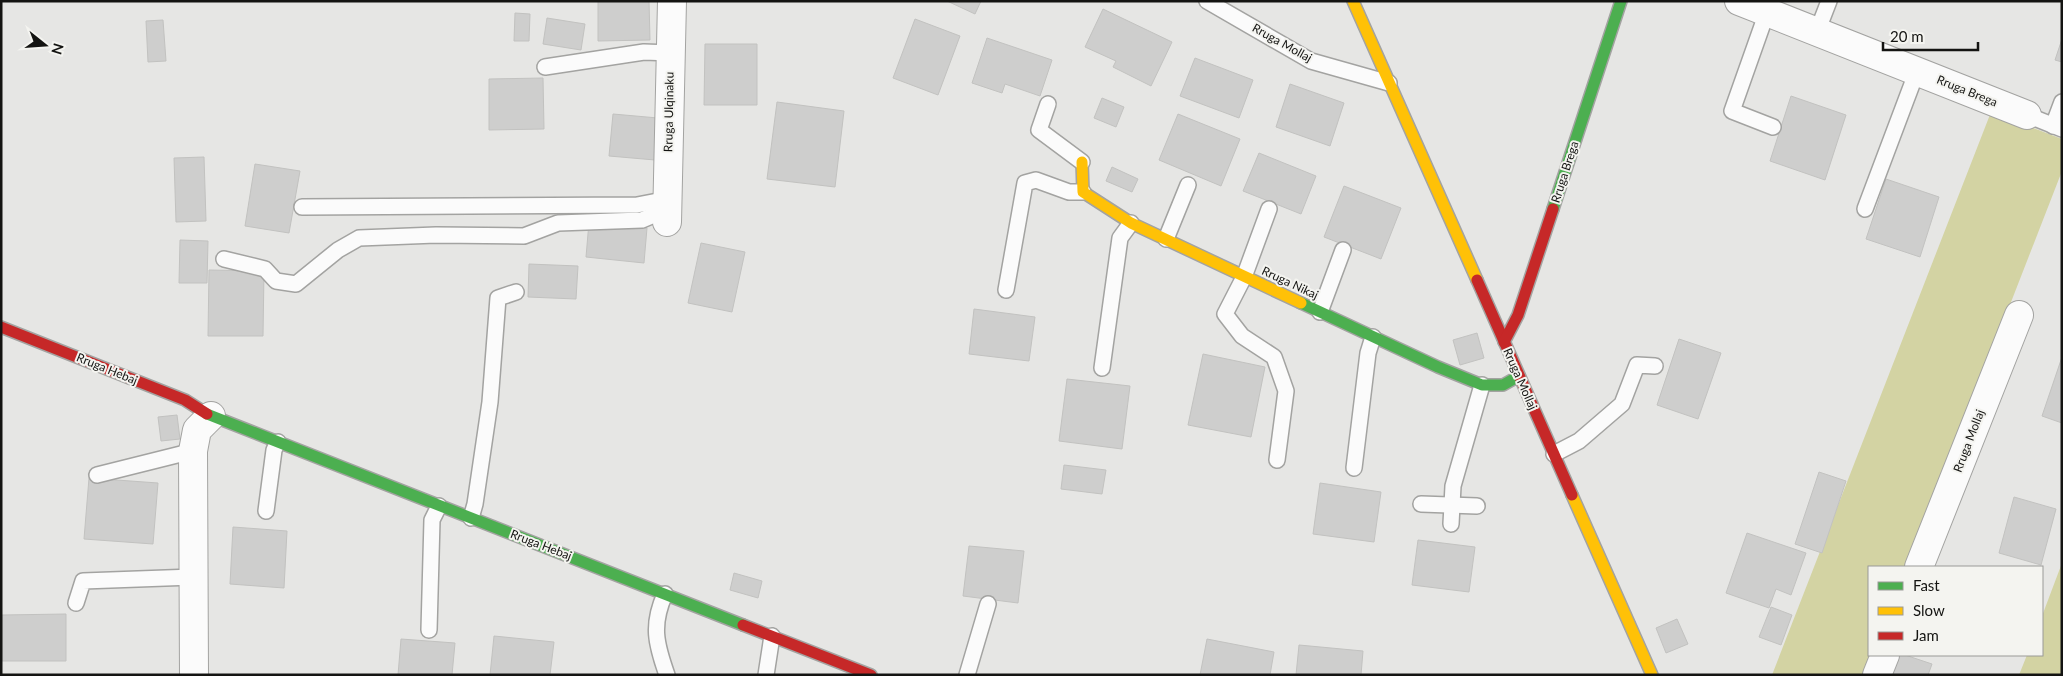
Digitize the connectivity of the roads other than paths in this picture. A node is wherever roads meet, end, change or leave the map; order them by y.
1 (672, 1) edge
2 (1207, 1) edge
3 (1353, 1) edge
4 (1622, 1) edge
5 (1829, 1) edge
6 (1753, 5) edge
7 (1817, 32) junction
8 (670, 53) junction
9 (545, 68) dead end
10 (1917, 71) junction
11 (1389, 83) junction
12 (2062, 102) edge
13 (1048, 104) dead end
14 (2027, 115) joint
15 (1773, 127) dead end
16 (2057, 127) edge
17 (1082, 162) joint
18 (1188, 185) dead end
19 (1082, 192) junction
20 (302, 207) dead end
21 (1269, 209) dead end
22 (1865, 209) dead end
23 (668, 210) junction
24 (1131, 223) junction
25 (1166, 239) junction
26 (1343, 250) dead end
27 (224, 259) dead end
28 (1244, 277) junction
29 (1006, 290) dead end
30 (516, 292) dead end
31 (1320, 312) junction
32 (2018, 315) dead end
33 (1, 327) edge
34 (1373, 337) junction
35 (1504, 342) junction
36 (1655, 366) dead end
37 (1102, 368) dead end
38 (1519, 376) junction
39 (1482, 384) junction
40 (211, 416) junction
41 (278, 442) junction
42 (192, 451) junction
43 (1554, 454) junction
44 (1277, 460) dead end
45 (1354, 468) dead end
46 (97, 474) dead end
47 (1421, 504) dead end
48 (439, 506) junction
49 (1452, 506) junction
50 (1477, 506) dead end
51 (266, 511) dead end
52 (471, 518) junction
53 (1451, 524) dead end
54 (1919, 566) edge
55 (193, 577) junction
56 (665, 594) junction
57 (76, 603) dead end
58 (988, 604) dead end
59 (428, 630) dead end
60 (772, 636) junction
61 (1885, 656) edge
62 (194, 675) edge
63 (667, 675) edge
64 (766, 675) edge
65 (871, 675) edge
66 (967, 675) edge
67 (1652, 675) edge
68 (1877, 675) edge

1 - 8 street, Rruga Ulqinaku
2 - 11 lane, Rruga Mollaj
3 - 11 street, Rruga Mollaj
4 - 35 street, Rruga Brega
5 - 7 lane
6 - 7 street, Rruga Brega
6 - 15 lane
7 - 10 street, Rruga Brega
8 - 9 lane
8 - 23 street, Rruga Ulqinaku
10 - 14 street, Rruga Brega
10 - 22 lane
11 - 35 street, Rruga Mollaj
12 - 16 lane
13 - 17 lane
14 - 16 lane
17 - 19 street
18 - 25 lane
19 - 24 street, Rruga Nikaj
19 - 29 lane
20 - 23 lane
21 - 28 lane
23 - 27 lane
24 - 25 street, Rruga Nikaj
24 - 37 lane
25 - 28 street, Rruga Nikaj
26 - 31 lane
28 - 31 street, Rruga Nikaj
28 - 44 lane
30 - 52 lane
31 - 34 street, Rruga Nikaj
32 - 54 street, Rruga Mollaj
33 - 40 street, Rruga Hebaj
34 - 39 street, Rruga Nikaj
34 - 45 lane
35 - 38 street, Rruga Mollaj
36 - 43 lane
38 - 39 street, Rruga Nikaj
38 - 43 street, Rruga Mollaj
39 - 49 lane
40 - 41 street, Rruga Hebaj
40 - 42 street
41 - 48 street, Rruga Hebaj
41 - 51 lane
42 - 46 lane
42 - 55 street
43 - 67 street, Rruga Mollaj
47 - 49 lane
48 - 52 street, Rruga Hebaj
48 - 59 lane
49 - 50 lane
49 - 53 lane
52 - 56 street, Rruga Hebaj
55 - 57 lane
55 - 62 street
56 - 60 street, Rruga Hebaj
56 - 63 lane
58 - 66 lane
60 - 64 lane
60 - 65 street, Rruga Hebaj
61 - 68 street

